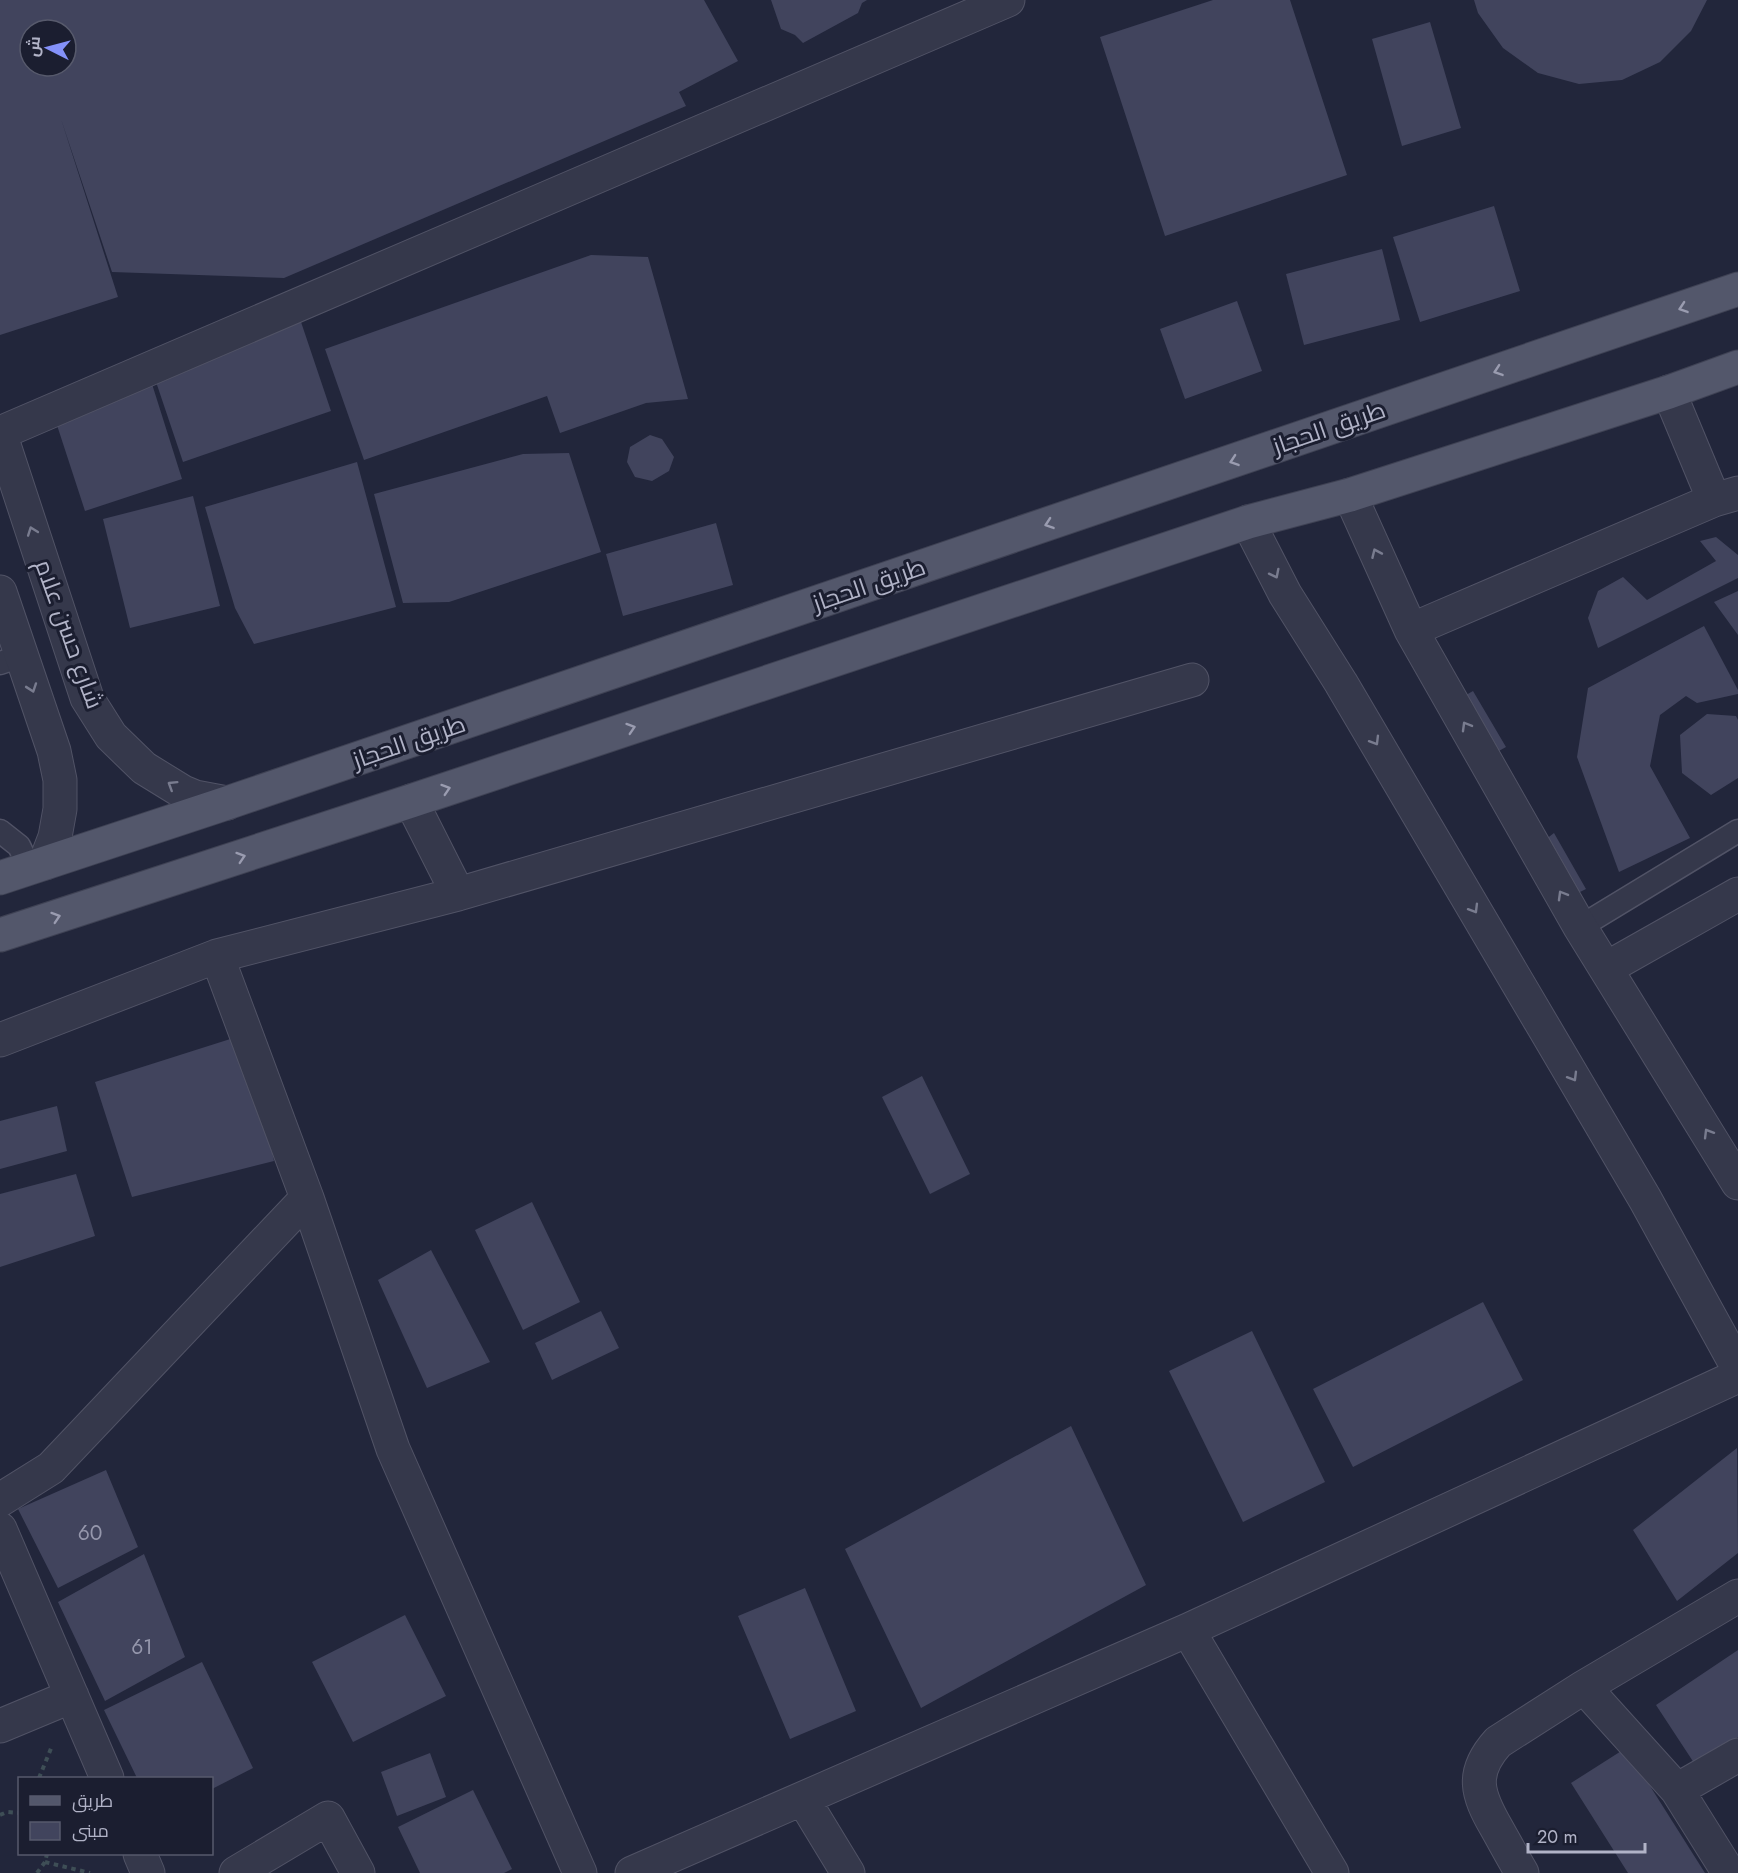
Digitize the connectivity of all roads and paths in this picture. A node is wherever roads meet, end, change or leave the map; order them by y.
1 (1008, 0) edge
2 (1738, 289) edge
3 (1738, 367) edge
4 (1669, 392) junction
5 (0, 433) edge
6 (1350, 495) junction
7 (1726, 496) edge
8 (1248, 522) junction
9 (0, 592) edge
10 (1411, 630) junction
11 (10, 659) edge
12 (1192, 680) dead end
13 (411, 801) junction
14 (227, 803) junction
15 (0, 831) edge
16 (1738, 831) edge
17 (25, 870) edge
18 (458, 894) junction
19 (1738, 894) edge
20 (1580, 927) junction
21 (0, 935) edge
22 (217, 956) junction
23 (1607, 968) junction
24 (0, 1040) edge
25 (1738, 1183) edge
26 (307, 1198) junction
27 (1738, 1368) edge
28 (1738, 1376) edge
29 (0, 1500) edge
30 (0, 1529) edge
31 (1738, 1596) edge
32 (1188, 1630) junction
33 (1584, 1687) junction
34 (72, 1696) junction
35 (0, 1726) edge
36 (1738, 1755) edge
37 (106, 1777) edge
38 (1677, 1790) junction
39 (803, 1799) junction
40 (18, 1813) edge
41 (0, 1815) edge
42 (47, 1855) edge
43 (140, 1855) edge
44 (45, 1862) junction
45 (37, 1873) edge
46 (90, 1873) edge
47 (148, 1873) edge
48 (236, 1873) edge
49 (358, 1873) edge
50 (580, 1873) edge
51 (632, 1873) edge
52 (848, 1873) edge
53 (1332, 1873) edge
54 (1522, 1873) edge
55 (1729, 1873) edge

1 - 5 street
2 -> 14 main road, طريق الحجاز
3 - 4 main road
4 - 6 main road
4 - 7 street
14 -> 5 street, شارع حسن علام
6 - 8 main road
10 -> 6 street
7 - 10 street
13 -> 8 main road
8 -> 27 street
9 - 11 street
20 -> 10 street
11 -> 17 street
12 - 18 street
13 - 18 street
21 -> 13 main road
14 - 17 main road, طريق الحجاز
15 - 17 lane
16 - 20 lane
18 - 22 street
19 - 23 street
20 - 23 street
22 - 24 street
22 - 26 street
25 -> 23 street
26 - 29 street
26 - 50 street
28 - 32 street
30 - 34 street
31 - 33 street
32 - 39 street
32 - 53 street
33 - 38 street
33 - 54 street
34 - 35 street
34 - 37 street
36 - 38 street
38 - 55 street
39 - 51 street
39 - 52 street
40 - 41 path
42 - 44 path
43 - 47 street
44 - 45 path
44 - 46 path
48 - 49 street

